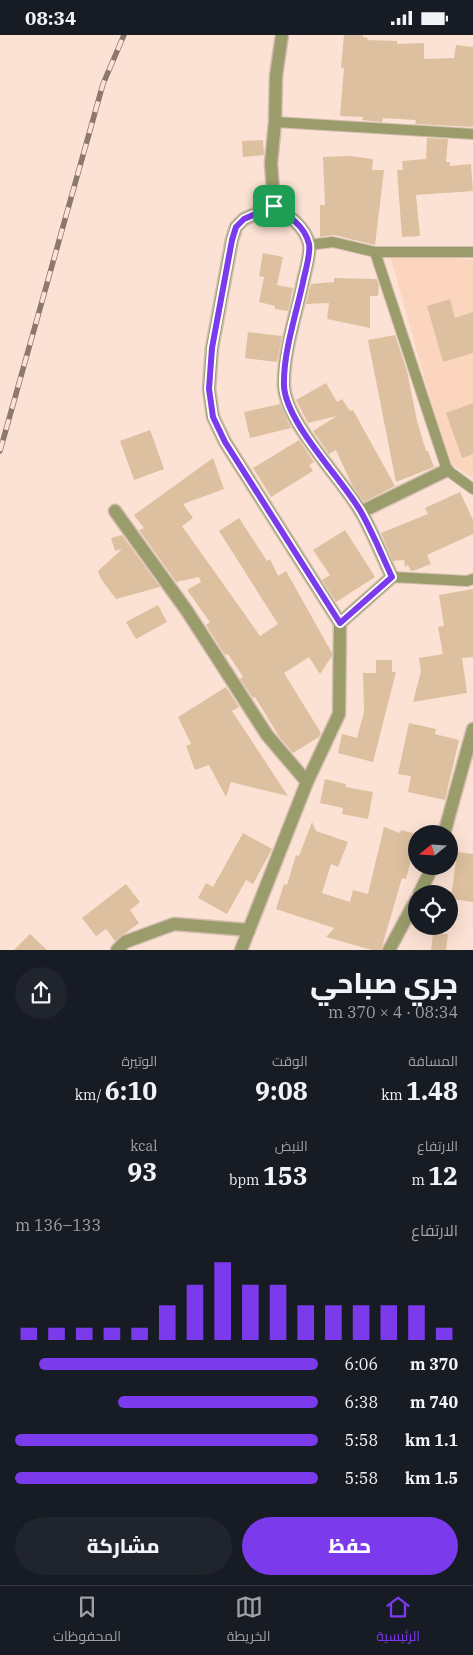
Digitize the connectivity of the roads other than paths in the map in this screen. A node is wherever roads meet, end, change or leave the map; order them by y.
1 (282, 35) edge
2 (275, 121) junction
3 (473, 134) edge
4 (274, 206) junction
5 (309, 245) junction
6 (375, 251) junction
7 (473, 252) edge
8 (447, 470) junction
9 (473, 489) edge
10 (115, 511) dead end
11 (361, 512) junction
12 (392, 577) junction
13 (473, 579) edge
14 (340, 623) junction
15 (473, 729) edge
16 (307, 782) junction
17 (446, 825) edge
18 (408, 915) edge
19 (249, 930) junction
20 (117, 950) edge
21 (241, 950) edge
22 (389, 950) edge

1 - 2 street
2 - 3 lane
2 - 4 street
4 - 5 street
4 - 14 street
5 - 6 lane
5 - 11 street
6 - 7 lane
6 - 8 lane
8 - 9 lane
8 - 11 street
10 - 16 street
11 - 12 street
12 - 13 lane
12 - 14 street
14 - 16 street
15 - 17 street
16 - 19 street
18 - 22 street
19 - 20 street
19 - 21 street

